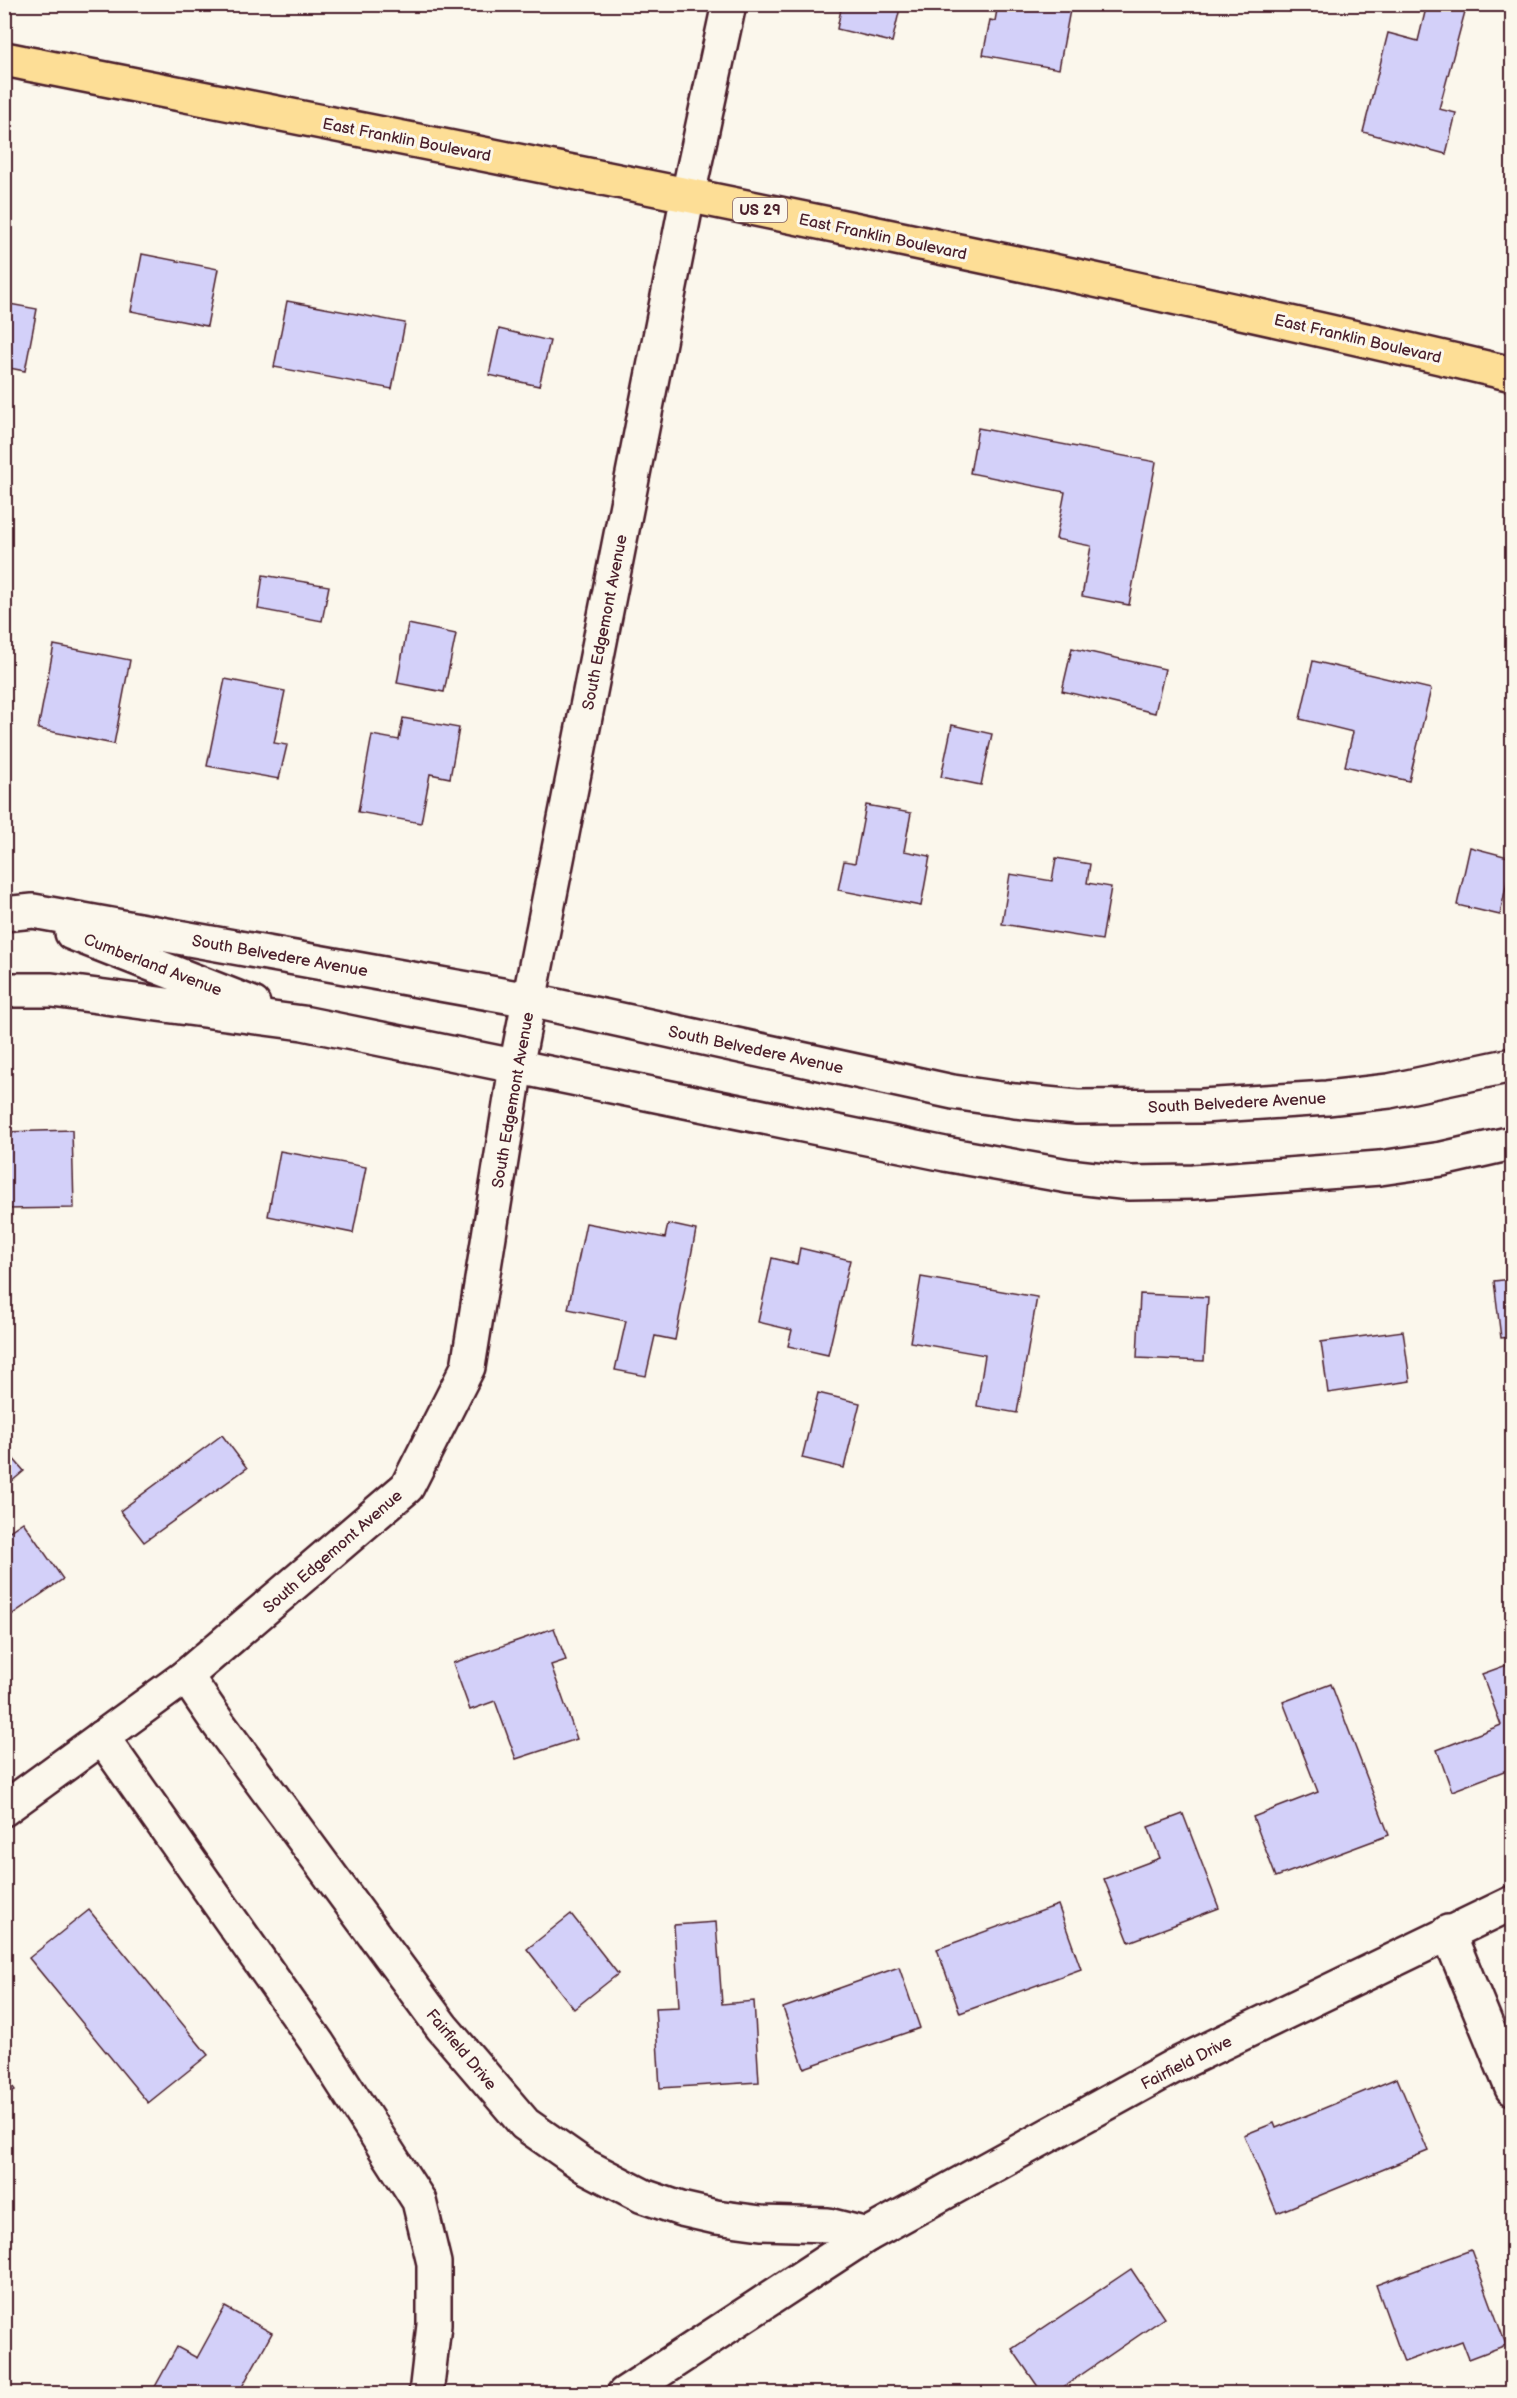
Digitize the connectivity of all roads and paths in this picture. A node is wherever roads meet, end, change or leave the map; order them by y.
1 (729, 4) edge
2 (4, 59) edge
3 (688, 195) junction
4 (1512, 374) edge
5 (14, 910) edge
6 (4, 990) edge
7 (529, 1000) junction
8 (303, 1023) junction
9 (1512, 1065) edge
10 (516, 1067) junction
11 (1512, 1143) edge
12 (186, 1676) junction
13 (102, 1737) junction
14 (4, 1809) edge
15 (1512, 1903) edge
16 (1448, 1932) junction
17 (1512, 2088) edge
18 (867, 2235) junction
19 (426, 2394) edge
20 (624, 2394) edge

1 - 3 street, South Edgemont Avenue
2 - 3 main road, East Franklin Boulevard / US 29
3 - 4 main road, East Franklin Boulevard / US 29
3 - 7 street, South Edgemont Avenue
5 - 7 street, South Belvedere Avenue
5 - 8 street, Cumberland Avenue
6 - 8 street
7 - 9 street, South Belvedere Avenue
7 - 10 street, South Edgemont Avenue
8 - 10 street
10 - 11 street
10 - 12 street, South Edgemont Avenue
12 - 13 street, South Edgemont Avenue
12 - 18 street, Fairfield Drive
13 - 14 street, South Edgemont Avenue
13 - 19 street
15 - 16 street, Fairfield Drive
16 - 17 street
16 - 18 street, Fairfield Drive
18 - 20 street, Fairfield Drive

